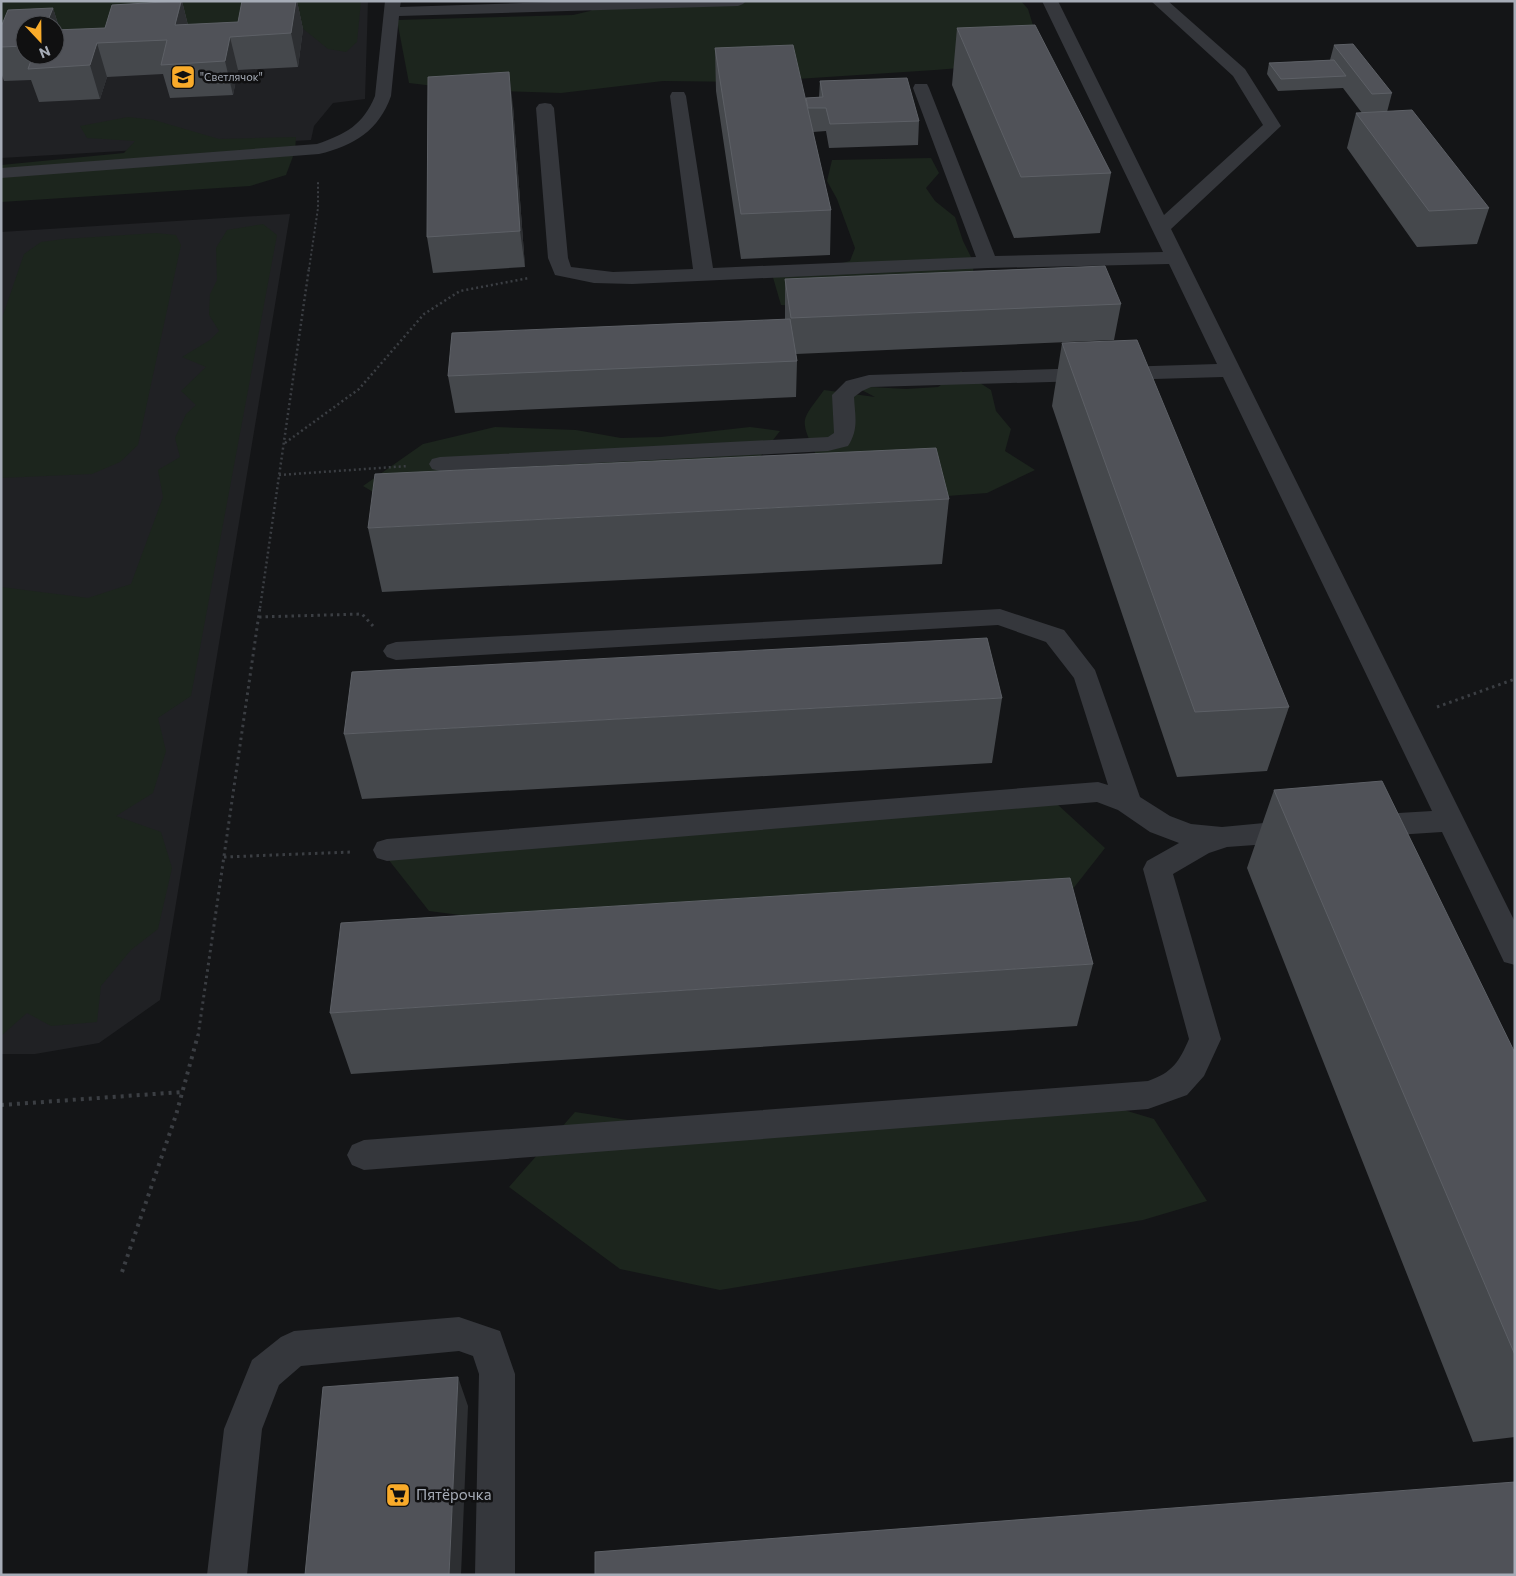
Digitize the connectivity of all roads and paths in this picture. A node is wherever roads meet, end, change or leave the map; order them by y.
1 (738, 1) edge
2 (1050, 1) edge
3 (1159, 1) edge
4 (617, 4) edge
5 (393, 7) edge
6 (921, 88) dead end
7 (678, 96) dead end
8 (545, 108) dead end
9 (319, 150) junction
10 (1, 172) edge
11 (1161, 228) junction
12 (1175, 258) junction
13 (988, 262) junction
14 (562, 271) junction
15 (704, 274) junction
16 (1230, 370) junction
17 (284, 444) junction
18 (440, 464) joint
19 (279, 475) junction
20 (259, 617) junction
21 (396, 652) joint
22 (1515, 679) edge
23 (1401, 720) junction
24 (1128, 803) junction
25 (1450, 820) junction
26 (1227, 836) junction
27 (387, 850) joint
28 (224, 857) junction
29 (1515, 953) edge
30 (182, 1092) junction
31 (1, 1105) edge
32 (364, 1155) dead end
33 (122, 1272) dead end
34 (227, 1575) edge
35 (495, 1575) edge

1 - 4 street
2 - 11 street
3 - 11 street
4 - 5 street
5 - 9 street
6 - 13 street
7 - 15 street
8 - 14 street
9 - 10 street
9 - 17 path
11 - 12 street
12 - 13 street
12 - 16 street
13 - 15 street
14 - 15 street
14 - 17 path
16 - 18 street
16 - 23 street
17 - 19 path
18 - 19 path
19 - 20 path
20 - 21 path
20 - 28 path
21 - 24 street
22 - 23 path
23 - 25 street
24 - 26 street
24 - 27 street
25 - 26 street
25 - 29 street
26 - 32 street
27 - 28 path
28 - 30 path
30 - 31 path
30 - 33 path
34 - 35 street

